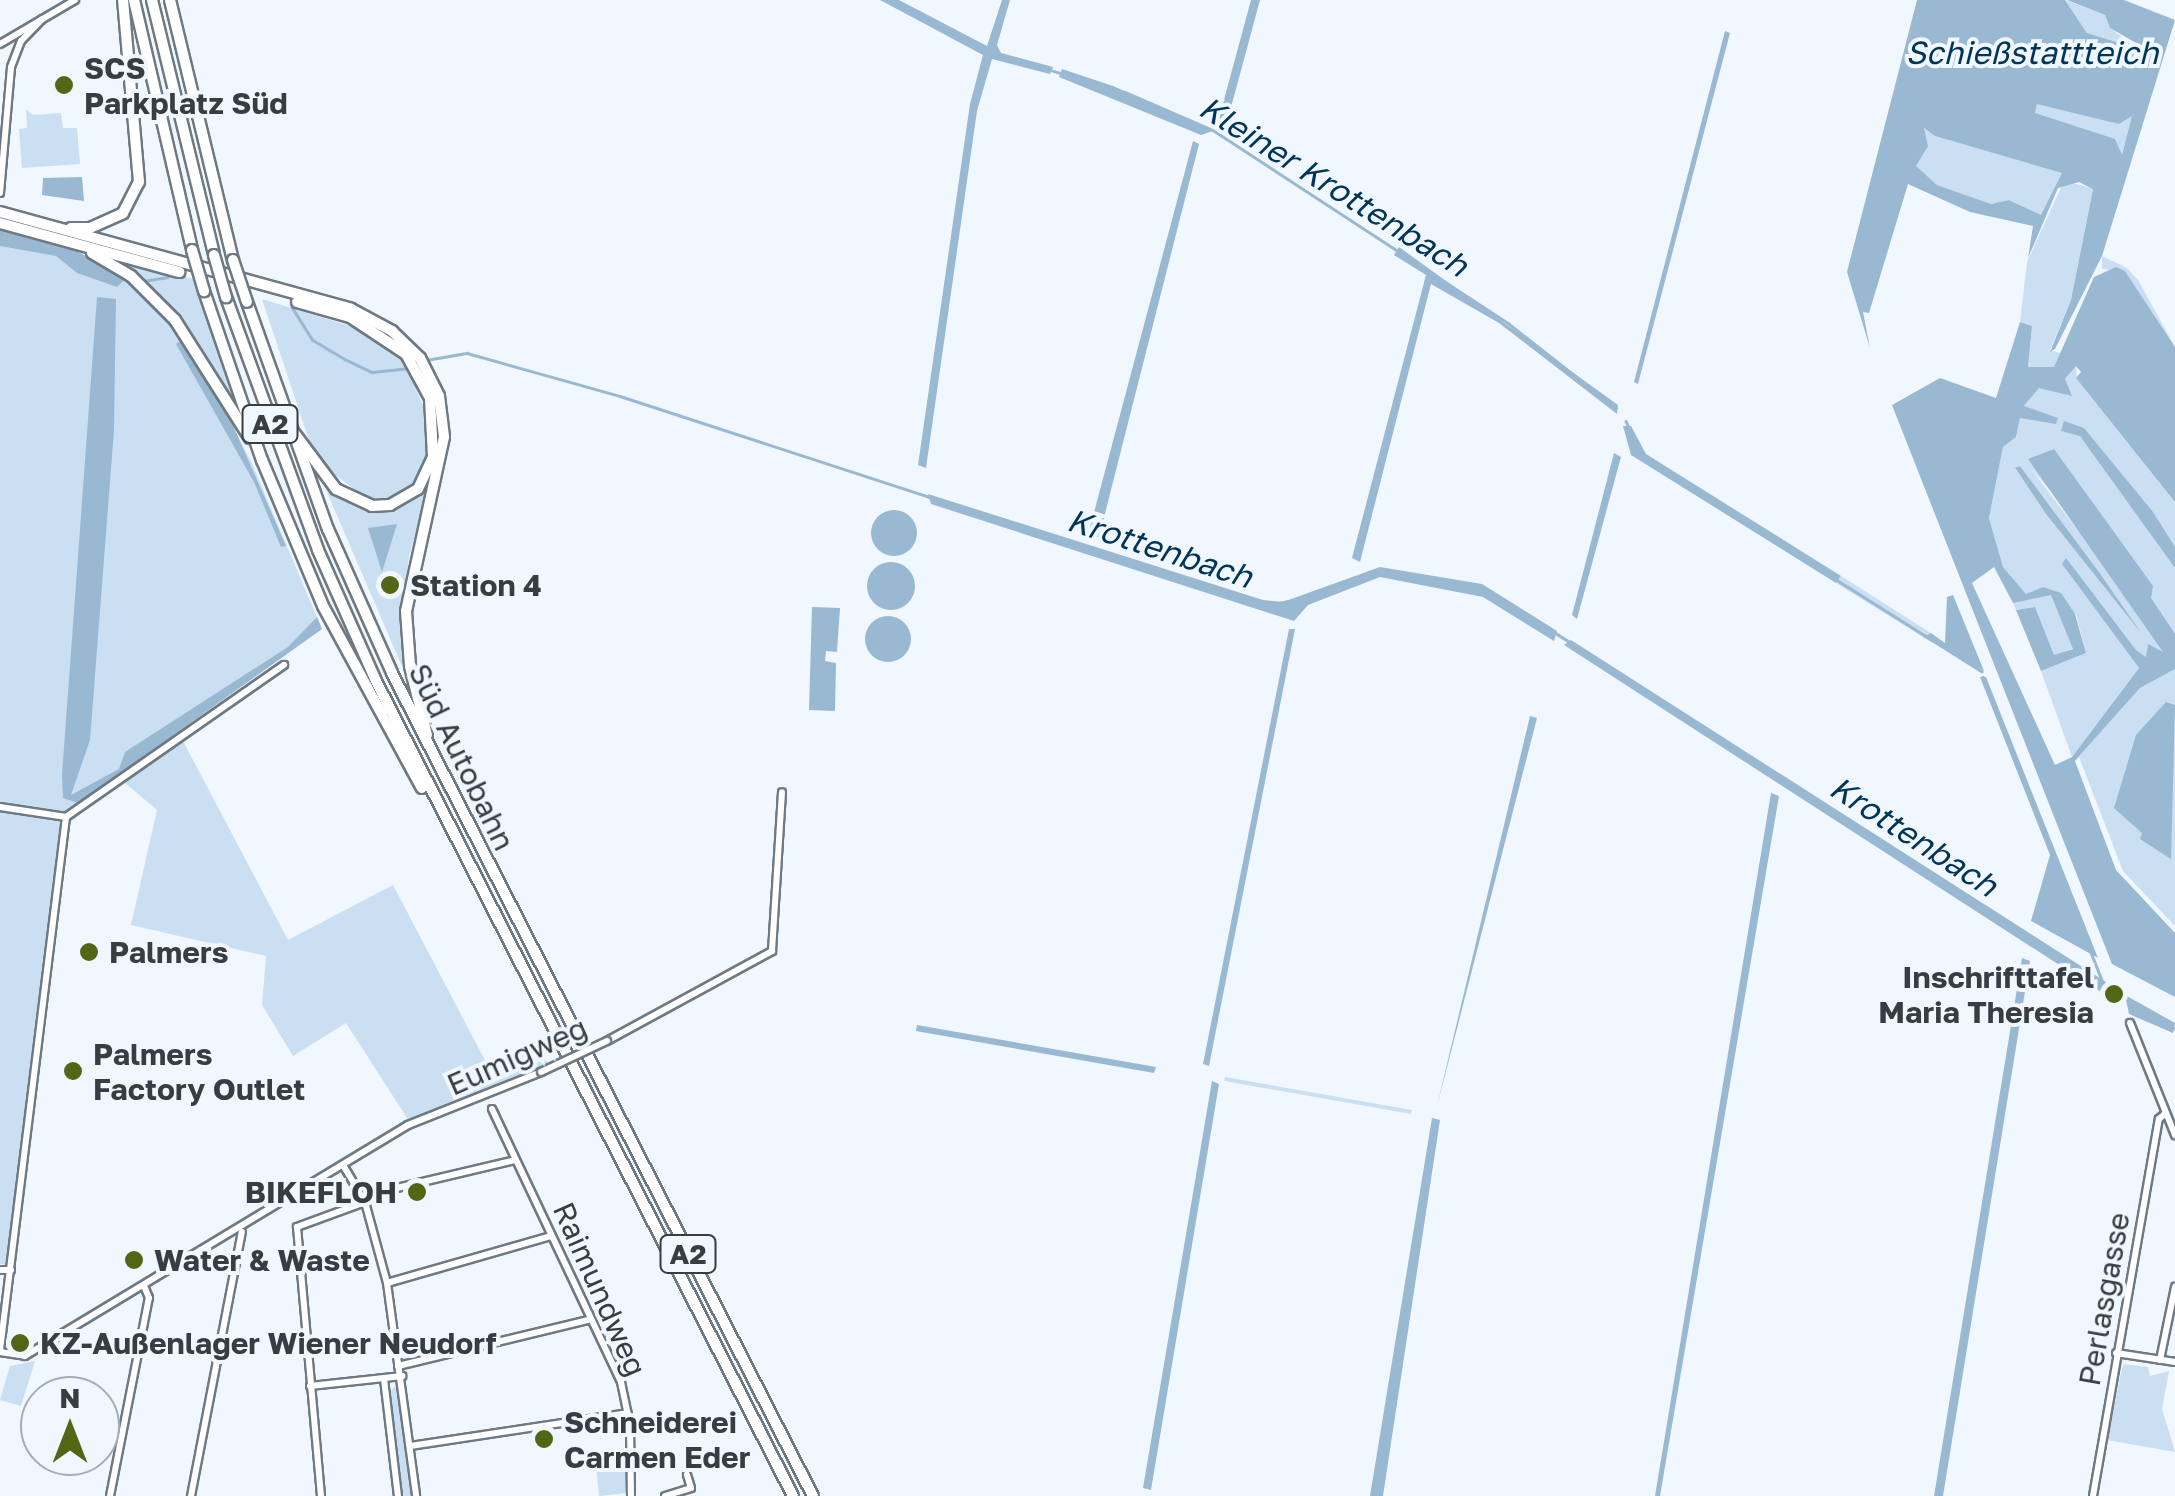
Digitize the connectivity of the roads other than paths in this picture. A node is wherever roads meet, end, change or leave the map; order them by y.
1 (75, 0) edge
2 (123, 0) edge
3 (134, 0) edge
4 (152, 0) edge
5 (170, 0) edge
6 (42, 19) junction
7 (1, 43) edge
8 (0, 193) edge
9 (0, 212) edge
10 (40, 222) junction
11 (0, 223) edge
12 (49, 236) junction
13 (409, 352) junction
14 (423, 370) junction
15 (288, 425) junction
16 (262, 460) junction
17 (284, 665) dead end
18 (432, 755) junction
19 (782, 792) dead end
20 (0, 807) edge
21 (437, 809) junction
22 (66, 817) junction
23 (2130, 1023) dead end
24 (492, 1109) dead end
25 (2166, 1113) junction
26 (2175, 1135) edge
27 (515, 1160) junction
28 (343, 1165) junction
29 (364, 1199) junction
30 (242, 1230) junction
31 (551, 1236) junction
32 (0, 1270) edge
33 (11, 1270) junction
34 (386, 1284) junction
35 (2175, 1287) edge
36 (146, 1288) junction
37 (588, 1320) junction
38 (0, 1351) edge
39 (2116, 1353) junction
40 (2160, 1360) junction
41 (2175, 1362) edge
42 (398, 1366) junction
43 (402, 1376) junction
44 (384, 1378) junction
45 (308, 1386) junction
46 (628, 1413) junction
47 (410, 1446) junction
48 (687, 1475) dead end
49 (109, 1494) edge
50 (190, 1496) edge
51 (321, 1496) edge
52 (398, 1496) edge
53 (416, 1496) edge
54 (631, 1496) edge
55 (665, 1496) edge
56 (793, 1496) edge
57 (813, 1496) edge
58 (2093, 1496) edge
59 (2102, 1496) edge

1 - 6 street
2 - 10 highway
3 - 16 highway, bridge
4 - 21 highway, Süd Autobahn / A2, bridge
5 - 15 highway, Süd Autobahn / A2, bridge
6 - 7 street
6 - 8 street
9 - 10 highway
10 - 13 highway
11 - 12 highway
12 - 13 highway
12 - 16 highway
13 - 14 highway
14 - 15 highway
14 - 18 highway
15 - 18 highway, Süd Autobahn / A2
16 - 21 highway
17 - 22 street
18 - 57 highway, Süd Autobahn / A2
19 - 28 street, Eumigweg, bridge
20 - 22 street
21 - 56 highway, Süd Autobahn / A2
22 - 33 street
23 - 25 street
24 - 27 street, Raimundweg
25 - 26 street
25 - 39 street, Perlasgasse
27 - 29 street
27 - 31 street, Raimundweg
28 - 29 street
28 - 30 street, Eumigweg
29 - 34 street
29 - 45 street
30 - 36 street, Eumigweg
30 - 50 street
31 - 34 street
31 - 37 street, Raimundweg
32 - 33 street
33 - 38 street
34 - 42 street
35 - 40 street
36 - 38 street, Eumigweg
36 - 49 street
37 - 42 street
37 - 46 street, Raimundweg
39 - 40 street
39 - 58 street, Perlasgasse
40 - 41 street
42 - 43 street
43 - 44 street
43 - 47 street
44 - 45 street
44 - 52 street
45 - 51 street
46 - 47 street
46 - 54 street, Raimundweg
47 - 53 street
48 - 55 street
58 - 59 street

